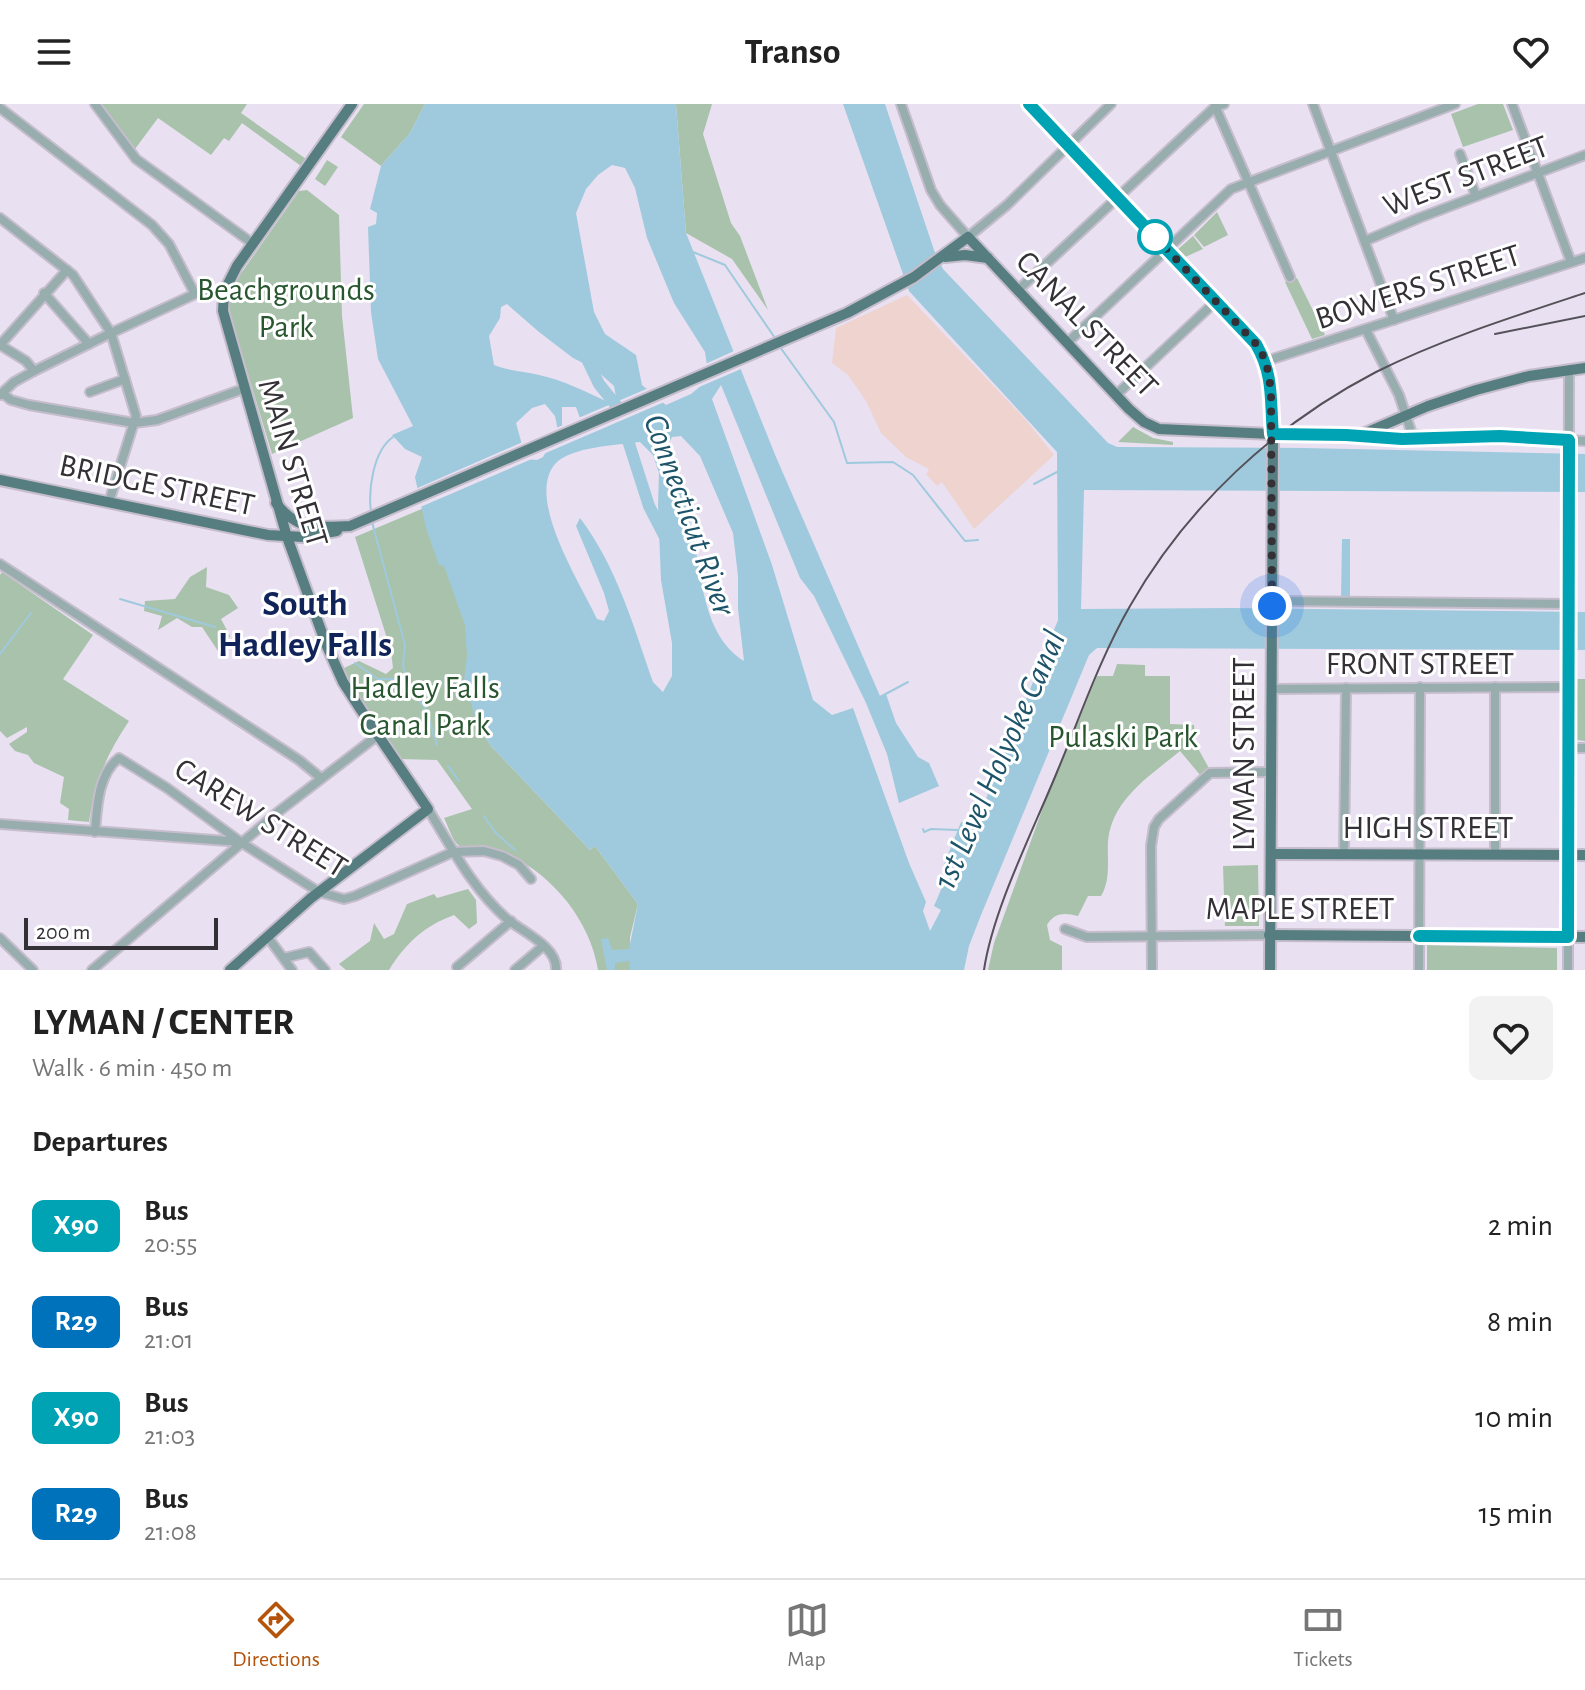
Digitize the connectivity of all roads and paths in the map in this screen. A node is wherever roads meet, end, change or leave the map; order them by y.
1 (95, 104) edge
2 (352, 104) edge
3 (901, 104) edge
4 (1029, 104) edge
5 (1111, 104) edge
6 (1313, 104) edge
7 (1455, 104) edge
8 (1512, 104) edge
9 (1218, 105) edge
10 (0, 108) edge
11 (1068, 145) junction
12 (1331, 152) junction
13 (1460, 154) dead end
14 (1585, 155) edge
15 (1538, 173) junction
16 (1248, 182) junction
17 (1476, 196) junction
18 (1118, 197) junction
19 (0, 218) edge
20 (968, 237) junction
21 (1365, 241) junction
22 (252, 243) junction
23 (1167, 249) junction
24 (943, 258) junction
25 (988, 258) junction
26 (1585, 258) edge
27 (1571, 262) junction
28 (67, 270) junction
29 (1290, 277) dead end
30 (1018, 290) junction
31 (224, 292) junction
32 (44, 293) junction
33 (195, 294) junction
34 (1216, 301) junction
35 (1394, 320) junction
36 (1366, 330) junction
37 (111, 333) junction
38 (1067, 343) junction
39 (89, 344) junction
40 (0, 345) edge
41 (1266, 361) junction
42 (1585, 368) edge
43 (1569, 370) junction
44 (34, 371) junction
45 (125, 379) junction
46 (243, 389) junction
47 (90, 392) dead end
48 (1, 394) edge
49 (1116, 395) junction
50 (1407, 415) junction
51 (134, 423) junction
52 (1346, 435) junction
53 (1429, 437) junction
54 (1273, 440) junction
55 (1585, 441) edge
56 (1569, 445) junction
57 (0, 480) edge
58 (109, 502) junction
59 (276, 503) junction
60 (350, 526) junction
61 (287, 537) junction
62 (0, 564) edge
63 (1272, 604) junction
64 (1569, 606) junction
65 (1420, 687) junction
66 (1495, 687) junction
67 (1568, 687) junction
68 (1346, 688) junction
69 (1271, 689) junction
70 (377, 736) junction
71 (1568, 748) junction
72 (1585, 748) edge
73 (1269, 772) junction
74 (321, 778) junction
75 (428, 809) junction
76 (0, 824) edge
77 (95, 832) junction
78 (242, 843) junction
79 (453, 852) junction
80 (1271, 854) junction
81 (1344, 854) junction
82 (1495, 854) junction
83 (1418, 855) junction
84 (1568, 855) junction
85 (1585, 855) edge
86 (531, 879) dead end
87 (319, 892) junction
88 (511, 921) junction
89 (1065, 929) dead end
90 (1152, 935) junction
91 (1269, 935) junction
92 (267, 936) junction
93 (1419, 936) junction
94 (1568, 937) junction
95 (1585, 937) edge
96 (0, 938) edge
97 (543, 946) junction
98 (284, 958) junction
99 (457, 967) dead end
100 (33, 970) edge
101 (92, 970) edge
102 (230, 970) edge
103 (292, 970) edge
104 (325, 970) edge
105 (515, 970) edge
106 (556, 970) edge
107 (1152, 970) edge
108 (1270, 970) edge
109 (1419, 970) edge
110 (1568, 970) edge

1 - 22 street
2 - 22 main road
3 - 20 street
4 - 11 street, LYMAN STREET
5 - 11 street
6 - 12 street
7 - 12 street
8 - 15 street
9 - 16 street
9 - 18 street
10 - 33 street
11 - 18 street, LYMAN STREET
11 - 20 street
12 - 16 street
12 - 21 street
13 - 17 street
14 - 15 street, WEST STREET
15 - 17 street, WEST STREET
15 - 27 street
16 - 23 street
16 - 29 street
17 - 21 street, WEST STREET
18 - 23 street, LYMAN STREET
18 - 30 street
19 - 28 street
20 - 24 main road, BRIDGE STREET
20 - 25 main road, CANAL STREET
21 - 35 street
22 - 31 main road
23 - 34 street, LYMAN STREET
23 - 38 street
24 - 25 main road
24 - 60 main road, BRIDGE STREET
25 - 30 main road, CANAL STREET
26 - 27 street, BOWERS STREET
27 - 35 street, BOWERS STREET
28 - 32 street
28 - 37 street
30 - 38 main road, CANAL STREET
31 - 33 street
31 - 46 main road, MAIN STREET
32 - 39 street
32 - 40 street
33 - 37 street
34 - 41 street, LYMAN STREET
34 - 49 street
35 - 36 street, BOWERS STREET
36 - 41 street, BOWERS STREET
36 - 50 street
37 - 39 street
37 - 45 street
38 - 49 main road, CANAL STREET
39 - 44 street
40 - 44 street
41 - 54 street, LYMAN STREET
42 - 43 main road
43 - 50 main road
43 - 56 street
44 - 48 street
45 - 47 street
45 - 51 street
46 - 51 street
46 - 59 main road, MAIN STREET
48 - 51 street
49 - 54 main road, CANAL STREET
50 - 52 main road
50 - 53 street
51 - 58 street
52 - 53 street
52 - 54 main road
53 - 56 street
54 - 63 main road, LYMAN STREET
55 - 56 street
56 - 64 street
57 - 58 main road, BRIDGE STREET
58 - 61 main road, BRIDGE STREET
59 - 60 main road
59 - 61 main road, MAIN STREET
60 - 61 main road, BRIDGE STREET
61 - 70 main road, MAIN STREET
62 - 74 street
63 - 64 street
63 - 69 main road, LYMAN STREET
64 - 67 street
65 - 66 street, FRONT STREET
65 - 68 street, FRONT STREET
65 - 83 street
66 - 67 street, FRONT STREET
66 - 82 street
67 - 71 street
68 - 69 street, FRONT STREET
68 - 81 street
69 - 73 main road, LYMAN STREET
70 - 74 street
70 - 75 main road, MAIN STREET
71 - 72 street
71 - 84 street
73 - 80 main road, LYMAN STREET
73 - 90 street
74 - 78 street
75 - 79 street
75 - 87 main road
76 - 77 street
77 - 78 street
77 - 78 street, CAREW STREET
78 - 87 street, CAREW STREET
78 - 101 street
79 - 86 street
79 - 87 street, CAREW STREET
79 - 88 street
80 - 81 main road, HIGH STREET
80 - 91 main road, LYMAN STREET
81 - 83 main road, HIGH STREET
82 - 83 main road, HIGH STREET
82 - 84 main road, HIGH STREET
83 - 93 street
84 - 85 main road, HIGH STREET
84 - 94 street
87 - 92 main road
88 - 97 street
88 - 99 street
89 - 90 street, MAPLE STREET
90 - 91 street, MAPLE STREET
90 - 107 street
91 - 93 main road, MAPLE STREET
91 - 108 main road, LYMAN STREET
92 - 98 street
92 - 102 main road
93 - 94 main road, MAPLE STREET
93 - 109 street
94 - 95 main road, MAPLE STREET
94 - 110 street
96 - 100 street
97 - 105 street
97 - 106 street
98 - 103 street
98 - 104 street

